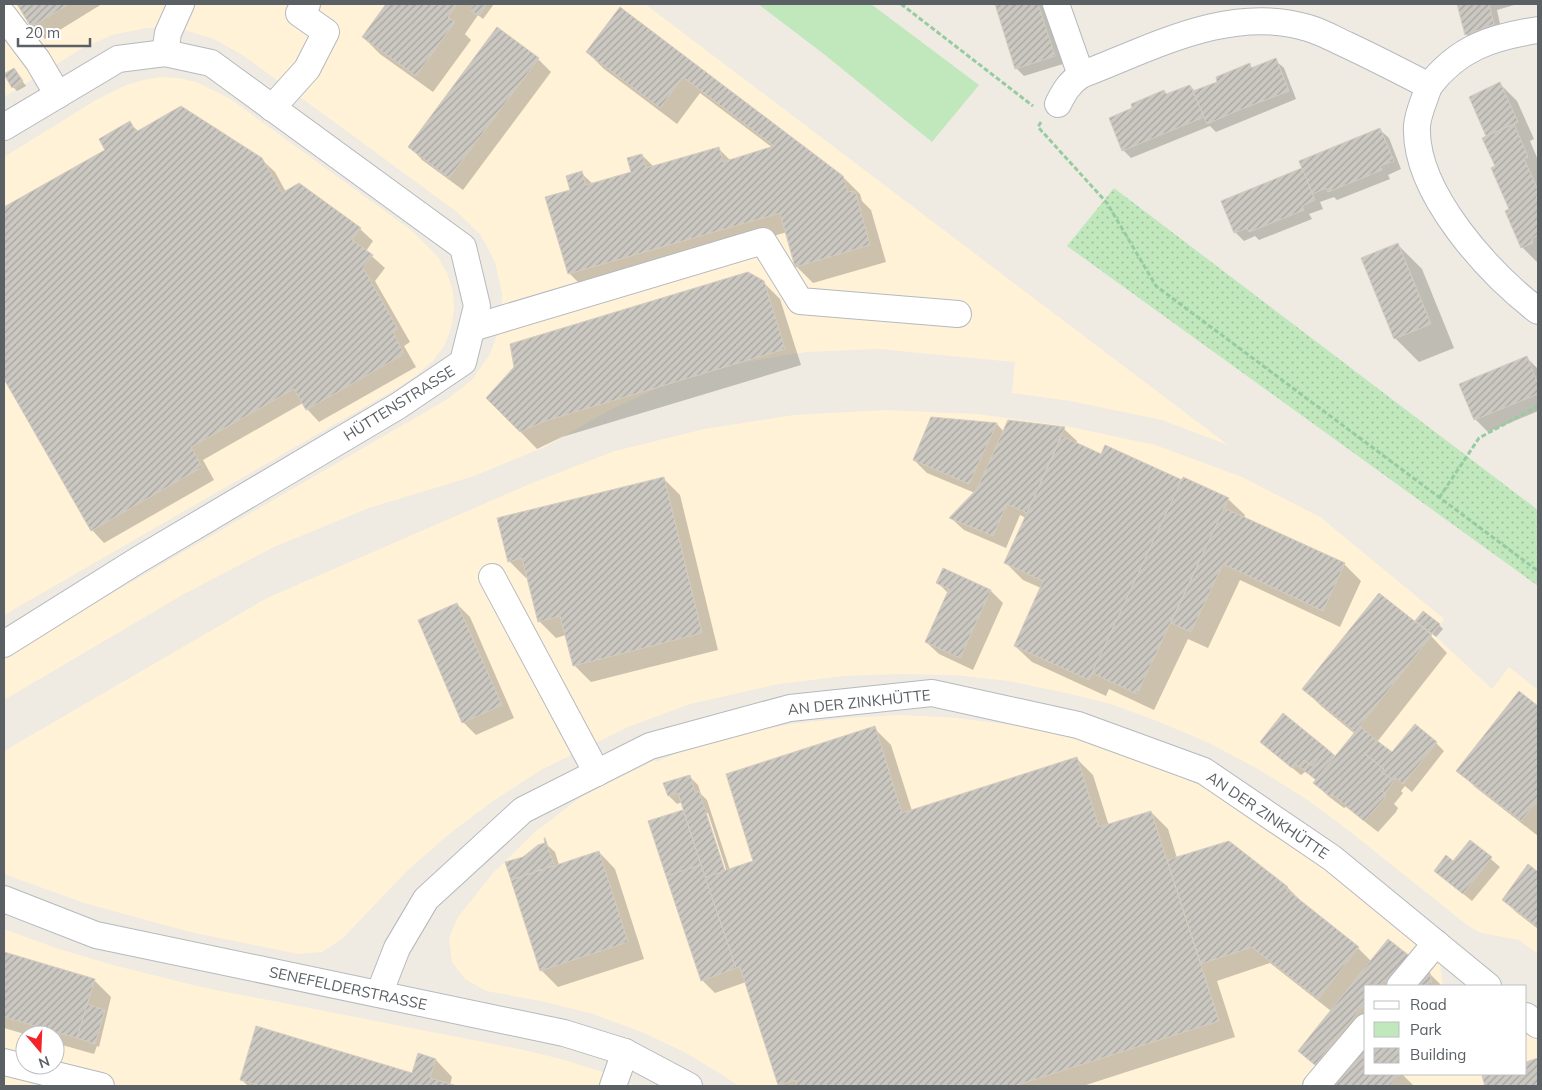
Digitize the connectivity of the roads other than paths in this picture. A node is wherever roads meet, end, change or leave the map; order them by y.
1 (180, 4) edge
2 (306, 4) edge
3 (1056, 4) edge
4 (1218, 14) edge
5 (4, 16) edge
6 (1538, 30) edge
7 (165, 53) junction
8 (1081, 75) junction
9 (1429, 86) junction
10 (58, 94) junction
11 (272, 108) junction
12 (1047, 110) road end
13 (4, 128) edge
14 (1538, 311) edge
15 (958, 314) dead end
16 (472, 328) junction
17 (492, 577) dead end
18 (4, 644) edge
19 (597, 772) junction
20 (4, 899) edge
21 (1436, 943) junction
22 (1401, 985) edge
23 (1487, 985) edge
24 (379, 994) junction
25 (1527, 1017) edge
26 (1538, 1025) edge
27 (1364, 1029) edge
28 (625, 1052) junction
29 (4, 1062) edge
30 (101, 1086) edge
31 (613, 1086) edge
32 (689, 1086) edge
33 (1316, 1086) edge

1 - 7 street
2 - 11 street
3 - 8 street
4 - 8 street
4 - 9 street
5 - 10 street
6 - 9 street
7 - 10 street, HÜTTENSTRASSE
7 - 11 street, HÜTTENSTRASSE
8 - 12 street
9 - 14 street
10 - 13 street, HÜTTENSTRASSE
11 - 16 street, HÜTTENSTRASSE
15 - 16 street
16 - 18 street, HÜTTENSTRASSE
17 - 19 street
19 - 21 street, AN DER ZINKHÜTTE
19 - 24 street, AN DER ZINKHÜTTE
20 - 24 street, SENEFELDERSTRASSE
21 - 22 street
21 - 23 street, AN DER ZINKHÜTTE
24 - 28 street, SENEFELDERSTRASSE
25 - 26 street
27 - 33 street
28 - 31 street
28 - 32 street, SENEFELDERSTRASSE
29 - 30 street

